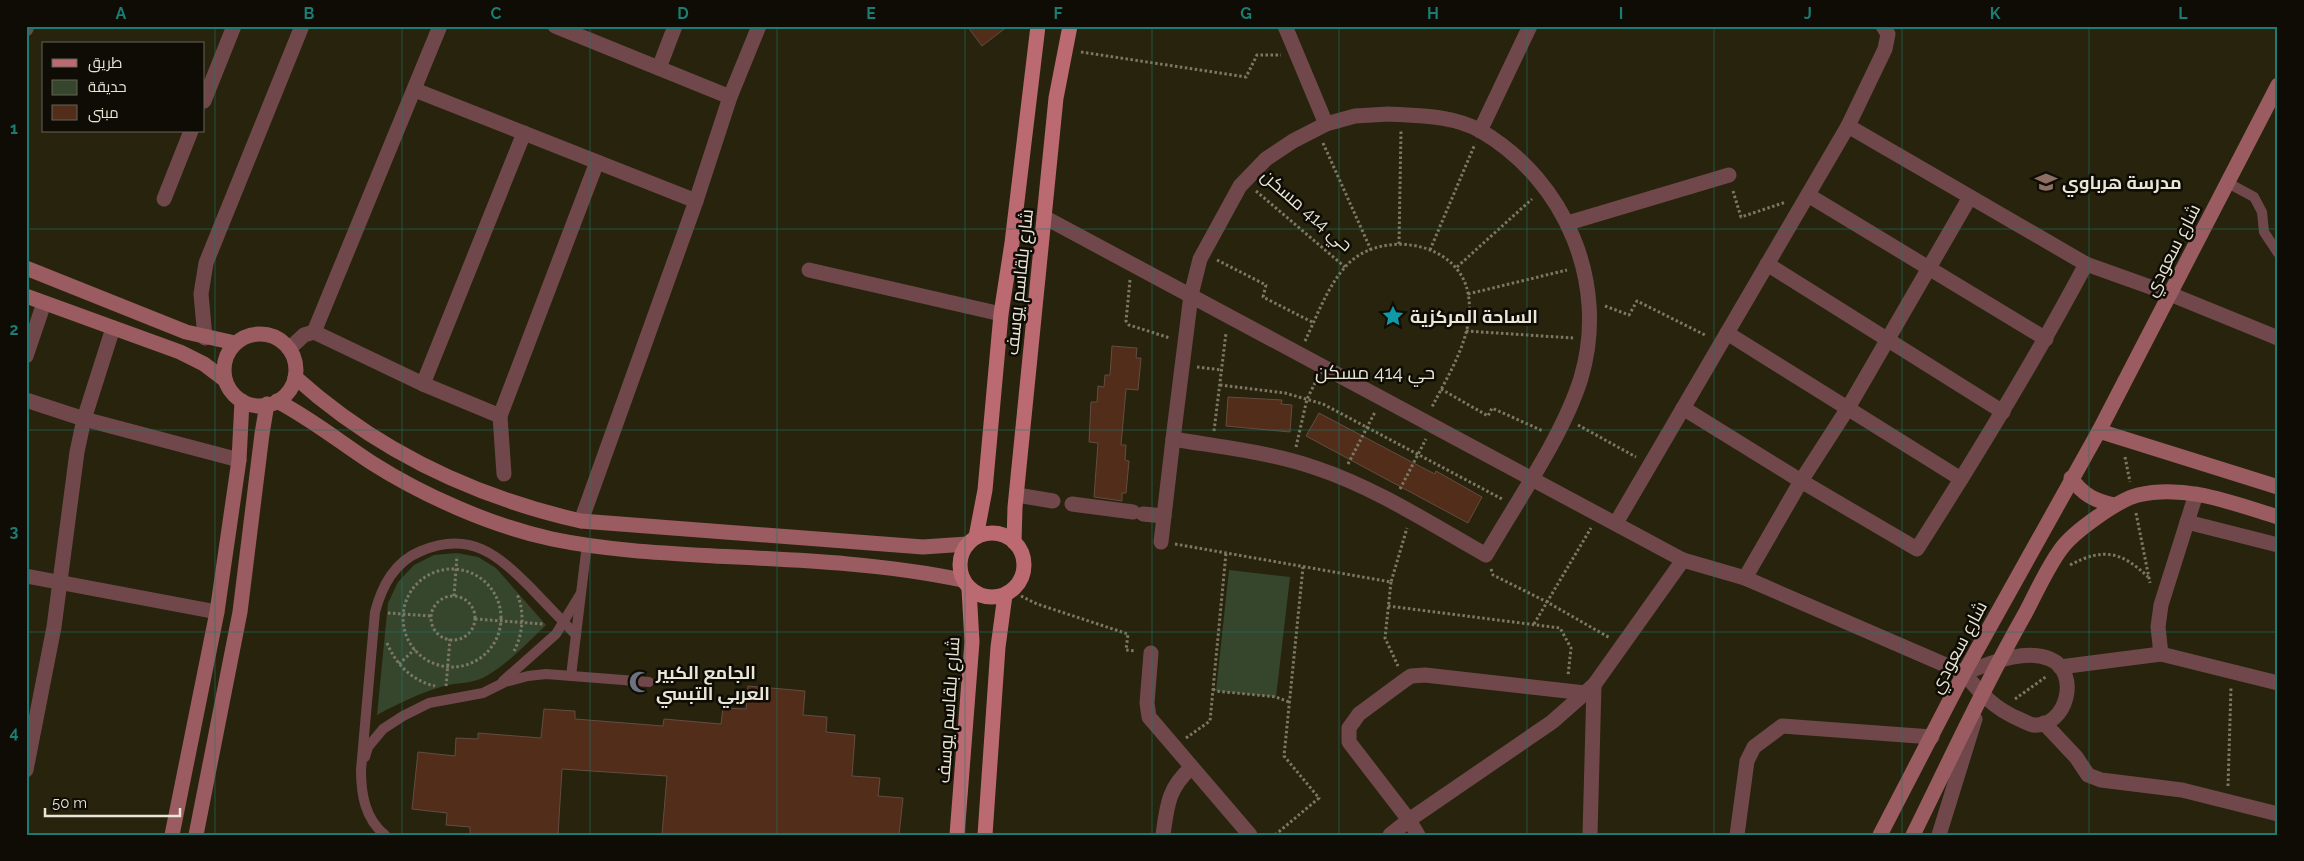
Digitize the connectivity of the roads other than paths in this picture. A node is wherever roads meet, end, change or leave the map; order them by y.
1 (234, 26) edge
2 (302, 26) edge
3 (440, 26) edge
4 (556, 26) edge
5 (675, 26) edge
6 (759, 26) edge
7 (1038, 26) edge
8 (1070, 26) edge
9 (1285, 26) edge
10 (1530, 26) edge
11 (1883, 26) edge
12 (659, 68) junction
13 (2278, 85) edge
14 (414, 90) junction
15 (730, 97) junction
16 (205, 98) edge
17 (1848, 126) junction
18 (1321, 127) junction
19 (1480, 131) junction
20 (191, 132) edge
21 (524, 133) junction
22 (597, 162) junction
23 (1729, 175) road end
24 (2228, 183) junction
25 (1808, 195) junction
26 (1970, 197) junction
27 (164, 199) dead end
28 (696, 201) junction
29 (1044, 218) junction
30 (1568, 223) junction
31 (2278, 253) edge
32 (1767, 264) junction
33 (2086, 264) junction
34 (26, 268) edge
35 (1930, 269) junction
36 (810, 270) dead end
37 (2170, 294) junction
38 (1191, 295) junction
39 (26, 296) edge
40 (44, 303) junction
41 (1001, 314) junction
42 (113, 328) junction
43 (314, 332) junction
44 (1727, 333) junction
45 (205, 338) junction
46 (2278, 338) edge
47 (1887, 339) junction
48 (2046, 339) junction
49 (235, 343) junction
50 (288, 349) junction
51 (26, 356) edge
52 (295, 377) junction
53 (225, 380) junction
54 (423, 384) junction
55 (26, 400) edge
56 (242, 401) junction
57 (272, 402) junction
58 (1683, 408) junction
59 (1848, 408) junction
60 (2003, 412) junction
61 (500, 416) junction
62 (84, 419) junction
63 (2099, 431) junction
64 (1173, 439) junction
65 (238, 460) junction
66 (504, 474) dead end
67 (1531, 477) junction
68 (2071, 478) junction
69 (1961, 479) junction
70 (1801, 481) junction
71 (2278, 487) edge
72 (2196, 494) junction
73 (1017, 495) junction
74 (1053, 501) dead end
75 (1072, 504) dead end
76 (2114, 506) junction
77 (1164, 516) junction
78 (2278, 518) edge
79 (581, 521) junction
80 (2187, 522) junction
81 (1616, 524) junction
82 (972, 540) junction
83 (1014, 542) junction
84 (1161, 542) road end
85 (587, 544) junction
86 (2278, 545) edge
87 (1683, 560) junction
88 (26, 576) edge
89 (1745, 578) junction
90 (60, 582) junction
91 (966, 584) junction
92 (581, 593) junction
93 (1008, 593) junction
94 (217, 612) junction
95 (564, 622) junction
96 (576, 634) junction
97 (1151, 653) road end
98 (2161, 654) junction
99 (1998, 661) junction
100 (2060, 667) junction
101 (1964, 673) junction
102 (571, 676) junction
103 (649, 682) dead end
104 (2278, 683) edge
105 (1589, 689) junction
106 (483, 693) junction
107 (1982, 696) junction
108 (2044, 723) junction
109 (1932, 737) junction
110 (1191, 768) junction
111 (26, 770) edge
112 (361, 770) junction
113 (2278, 814) edge
114 (1409, 820) junction
115 (172, 835) edge
116 (196, 835) edge
117 (385, 835) edge
118 (957, 835) edge
119 (984, 835) edge
120 (1163, 835) edge
121 (1250, 835) edge
122 (1390, 835) edge
123 (1418, 835) edge
124 (1590, 835) edge
125 (1737, 835) edge
126 (1880, 835) edge
127 (1912, 835) edge
128 (1939, 835) edge

1 - 16 street
2 - 45 street
3 - 14 street
4 - 12 street
5 - 12 street
6 - 15 street
7 - 41 main road, شارع بلقاسم يوسف
8 - 29 main road, شارع بلقاسم يوسف
9 - 18 street
10 - 19 street
11 - 17 street
12 - 15 street
13 - 24 main road, شارع سعودي
14 - 21 street
14 - 43 street
15 - 28 street
17 - 25 street
17 - 26 street
18 - 19 street, حي 414 مسكن
18 - 38 street, حي 414 مسكن
19 - 30 street, حي 414 مسكن
20 - 27 street
21 - 22 street
21 - 54 street
22 - 28 street
22 - 61 street
23 - 30 street
24 - 31 lane
24 - 37 main road, شارع سعودي
25 - 32 street
25 - 35 street
26 - 33 street
26 - 35 street
28 - 79 street
29 - 38 street
29 - 73 main road, شارع بلقاسم يوسف
30 - 67 street, حي 414 مسكن
32 - 44 street
32 - 47 street
33 - 37 street
33 - 48 street
34 - 45 main road
35 - 47 street
35 - 48 street
36 - 41 street
37 - 46 street
37 - 63 main road, شارع سعودي
38 - 64 street, حي 414 مسكن
38 - 67 street
39 - 40 main road
40 - 42 main road
40 - 51 street
41 - 82 main road, شارع بلقاسم يوسف
42 - 53 main road
42 - 62 street
43 - 50 street
43 - 54 street
44 - 58 street
44 - 59 street
45 - 49 main road
47 - 59 street
47 - 60 street
48 - 60 street
49 - 50 main road
49 - 53 main road
50 - 52 main road
52 - 57 main road
52 - 79 main road
53 - 56 main road
54 - 61 street
55 - 62 street
56 - 57 main road
56 - 65 main road
57 - 85 main road
57 - 116 main road
58 - 70 street
58 - 81 street
59 - 69 street
59 - 70 street
60 - 69 street
61 - 66 street
62 - 65 street
62 - 90 street
63 - 68 main road, شارع سعودي
63 - 71 main road
64 - 67 street, حي 414 مسكن
64 - 77 street, حي 414 مسكن
65 - 94 main road
67 - 81 street
68 - 76 main road
68 - 101 main road, شارع سعودي
69 - 70 street
70 - 89 street
72 - 76 main road
72 - 78 main road
72 - 80 street
73 - 74 street
73 - 83 main road, شارع بلقاسم يوسف
75 - 77 street
76 - 99 main road
77 - 84 street, حي 414 مسكن
79 - 82 main road
80 - 86 street
80 - 98 street
81 - 87 street
82 - 83 main road
82 - 91 main road
83 - 93 main road
85 - 91 main road
85 - 92 lane
87 - 89 street
87 - 105 street
88 - 90 street
89 - 101 street
90 - 94 street
90 - 111 street
91 - 93 main road
91 - 118 main road, شارع بلقاسم يوسف
92 - 95 lane
92 - 96 lane
93 - 119 main road
94 - 115 main road
95 - 96 lane
95 - 106 lane
95 - 112 lane
96 - 102 lane
97 - 110 street
98 - 100 street
98 - 104 street
99 - 100 street
99 - 101 street
99 - 107 main road
100 - 108 street
101 - 107 street
101 - 109 main road, شارع سعودي
102 - 103 lane
102 - 106 lane
105 - 114 street
105 - 114 street
105 - 124 street
106 - 112 lane
107 - 108 street
107 - 127 main road
107 - 128 street
108 - 113 street
109 - 125 street
109 - 126 main road, شارع سعودي
110 - 120 street
110 - 121 street
112 - 117 lane
114 - 122 street
114 - 123 street

